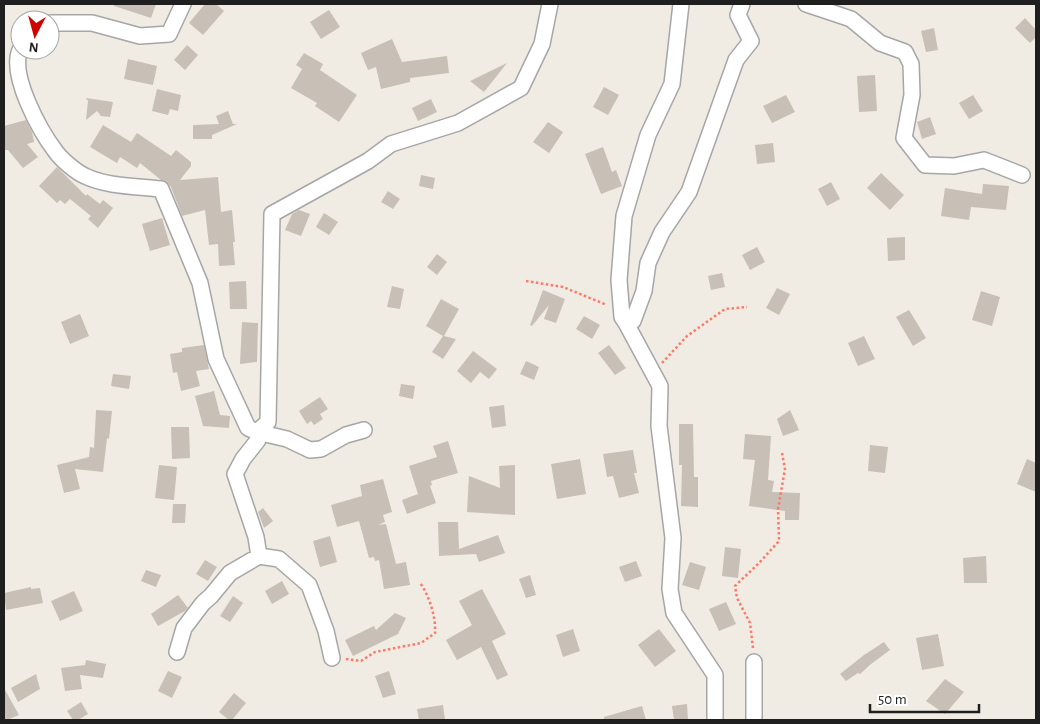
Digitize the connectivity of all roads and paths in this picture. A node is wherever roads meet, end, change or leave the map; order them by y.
1 (182, 4) edge
2 (550, 4) edge
3 (681, 4) edge
4 (742, 4) edge
5 (806, 4) edge
6 (60, 23) edge
7 (19, 60) edge
8 (1022, 175) dead end
9 (526, 281) dead end
10 (609, 306) dead end
11 (747, 307) dead end
12 (626, 323) junction
13 (653, 373) junction
14 (364, 430) dead end
15 (257, 432) junction
16 (782, 453) dead end
17 (259, 556) junction
18 (420, 583) dead end
19 (177, 652) dead end
20 (332, 658) joint
21 (754, 662) joint
22 (715, 720) edge
23 (754, 720) edge

1 - 6 street
2 - 15 street
3 - 12 street
4 - 12 street
5 - 8 street
7 - 15 street
9 - 10 path
11 - 13 path
12 - 13 street
13 - 22 street
14 - 15 street
15 - 17 street
16 - 21 path
17 - 19 street
17 - 20 street
18 - 20 path
21 - 23 street

